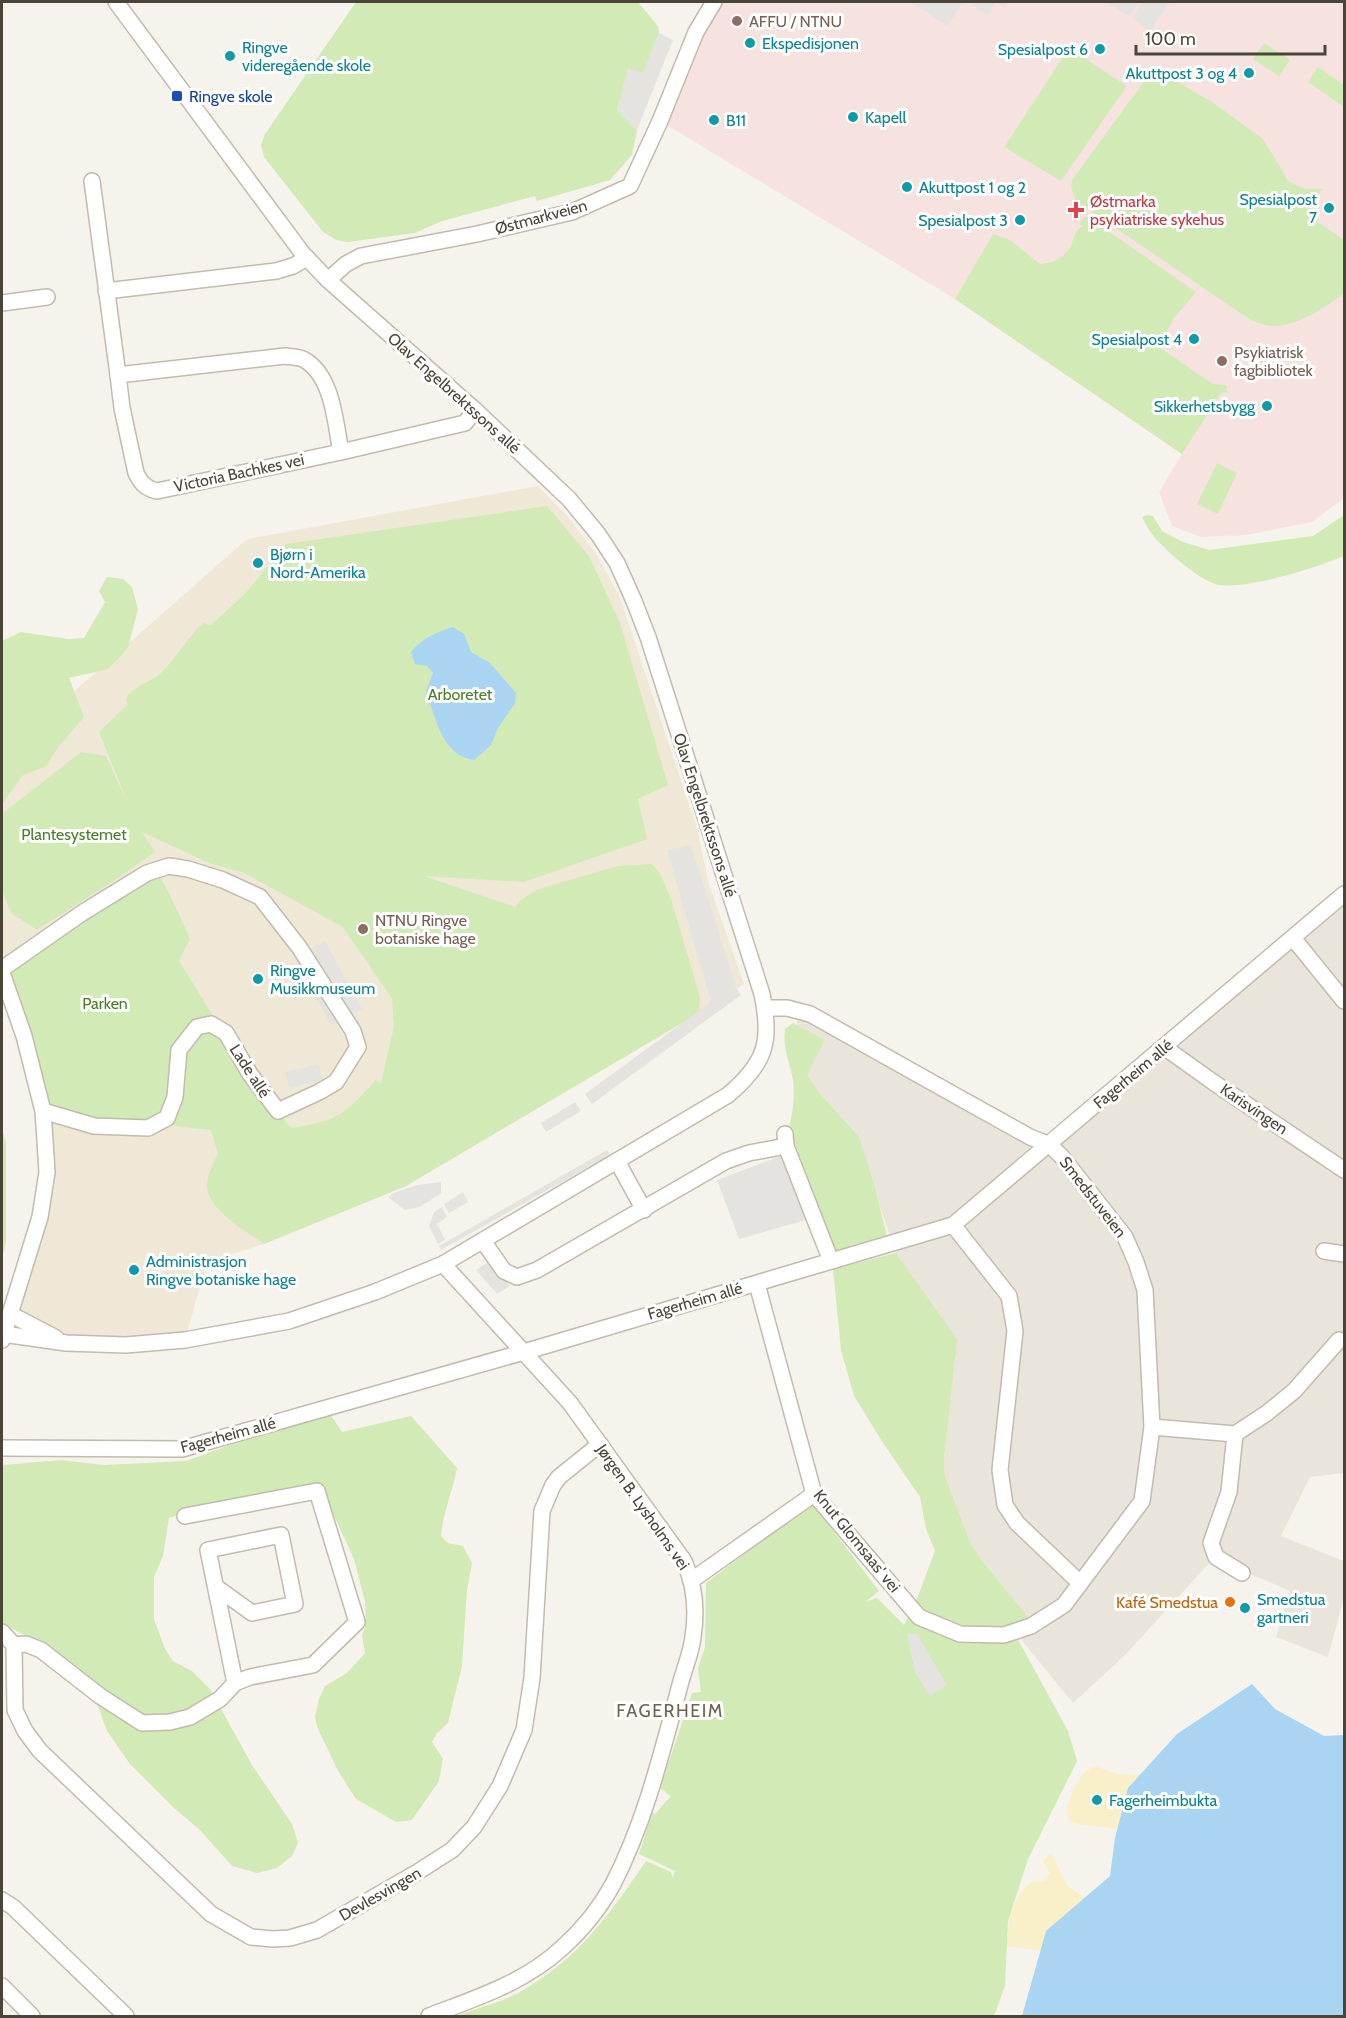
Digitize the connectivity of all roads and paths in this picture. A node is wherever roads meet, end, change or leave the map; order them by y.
1 (116, 2) edge
2 (714, 2) edge
3 (92, 181) dead end
4 (308, 258) junction
5 (328, 280) junction
6 (106, 291) junction
7 (47, 297) dead end
8 (2, 303) edge
9 (118, 375) junction
10 (475, 410) junction
11 (341, 452) junction
12 (1344, 894) edge
13 (1293, 938) junction
14 (2, 971) edge
15 (1344, 1001) edge
16 (765, 1008) junction
17 (1164, 1047) junction
18 (43, 1111) junction
19 (1050, 1145) junction
20 (617, 1161) junction
21 (1344, 1170) edge
22 (645, 1210) junction
23 (953, 1225) junction
24 (483, 1241) junction
25 (1324, 1251) dead end
26 (1344, 1254) edge
27 (831, 1261) junction
28 (443, 1264) junction
29 (757, 1284) junction
30 (10, 1314) junction
31 (2, 1337) edge
32 (1339, 1340) dead end
33 (66, 1343) junction
34 (524, 1352) junction
35 (1152, 1427) junction
36 (1234, 1434) junction
37 (600, 1444) junction
38 (2, 1448) edge
39 (814, 1494) junction
40 (185, 1516) dead end
41 (1242, 1573) dead end
42 (692, 1580) junction
43 (1080, 1583) junction
44 (216, 1587) junction
45 (2, 1632) edge
46 (14, 1645) junction
47 (235, 1683) junction
48 (2, 1900) edge
49 (2, 1986) edge
50 (32, 2016) edge
51 (126, 2016) edge
52 (429, 2016) edge

1 - 4 street, Olav Engelbrektssons allé
2 - 5 street, Østmarkveien
3 - 6 street, Victoria Bachkes vei
4 - 5 street, Olav Engelbrektssons allé
4 - 6 street
5 - 10 street, Olav Engelbrektssons allé
6 - 9 street, Victoria Bachkes vei
7 - 8 street
9 - 11 street
9 - 11 street, Victoria Bachkes vei
10 - 11 street, Victoria Bachkes vei
10 - 16 street, Olav Engelbrektssons allé
12 - 13 street, Fagerheim allé
13 - 15 street
13 - 17 street, Fagerheim allé
14 - 18 street, Lade allé
14 - 18 street, Lade allé
16 - 19 street, Smedstuveien
16 - 20 street, Olav Engelbrektssons allé
17 - 19 street, Fagerheim allé
17 - 21 street, Karisvingen
18 - 30 street, Lade allé
19 - 23 street, Fagerheim allé
19 - 35 street, Smedstuveien
20 - 22 street
20 - 24 street, Olav Engelbrektssons allé
22 - 24 street
22 - 27 street
23 - 27 street, Fagerheim allé
23 - 43 street
24 - 28 street, Olav Engelbrektssons allé
25 - 26 street
27 - 29 street, Fagerheim allé
28 - 33 street, Olav Engelbrektssons allé
28 - 34 street, Jørgen B. Lysholms vei
29 - 34 street, Fagerheim allé
29 - 39 street, Knut Glomsaas' vei
30 - 31 street, Lade allé
30 - 33 street, Olav Engelbrektssons allé
31 - 33 street, Olav Engelbrektssons allé
32 - 36 street
34 - 37 street, Jørgen B. Lysholms vei
34 - 38 street, Fagerheim allé
35 - 36 street
35 - 43 street, Smedstuveien
36 - 41 street
37 - 42 street, Jørgen B. Lysholms vei
37 - 46 street, Devlesvingen
39 - 42 street
39 - 43 street, Knut Glomsaas' vei
40 - 47 street
42 - 52 street, Jørgen B. Lysholms vei
44 - 44 street
44 - 47 street
45 - 46 street
46 - 47 street
48 - 51 street
49 - 50 street

